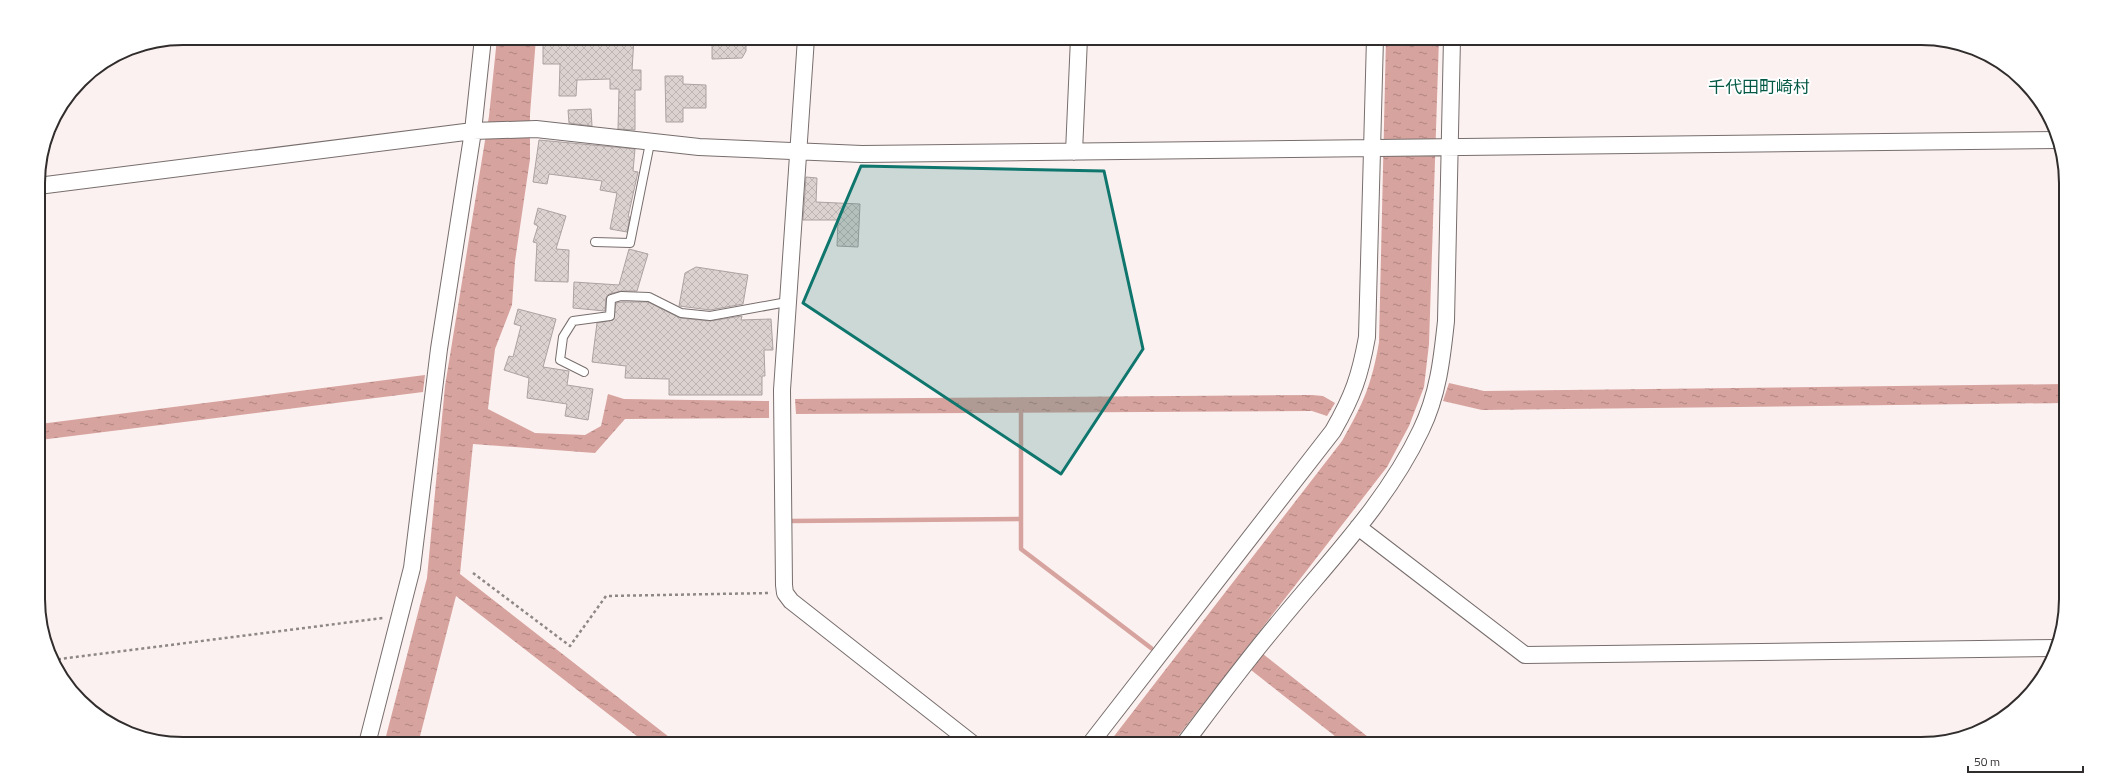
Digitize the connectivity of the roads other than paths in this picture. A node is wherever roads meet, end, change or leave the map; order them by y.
1 (483, 45) edge
2 (806, 45) edge
3 (1079, 45) edge
4 (1375, 45) edge
5 (1451, 45) edge
6 (477, 131) junction
7 (2051, 140) edge
8 (650, 143) junction
9 (1444, 148) junction
10 (1376, 149) junction
11 (798, 150) junction
12 (1074, 152) junction
13 (45, 185) edge
14 (595, 242) dead end
15 (787, 302) junction
16 (584, 372) dead end
17 (1358, 527) junction
18 (2050, 648) edge
19 (369, 737) edge
20 (964, 737) edge
21 (1095, 737) edge
22 (1189, 737) edge

1 - 6 street
2 - 11 street
3 - 12 street
4 - 10 street
5 - 9 street
6 - 8 street
6 - 13 street
6 - 19 street
7 - 9 street
8 - 11 street
8 - 14 lane
9 - 10 street
9 - 17 street
10 - 12 street
10 - 21 street
11 - 12 street
11 - 15 street
15 - 16 lane
15 - 20 street
17 - 18 street
17 - 22 street

